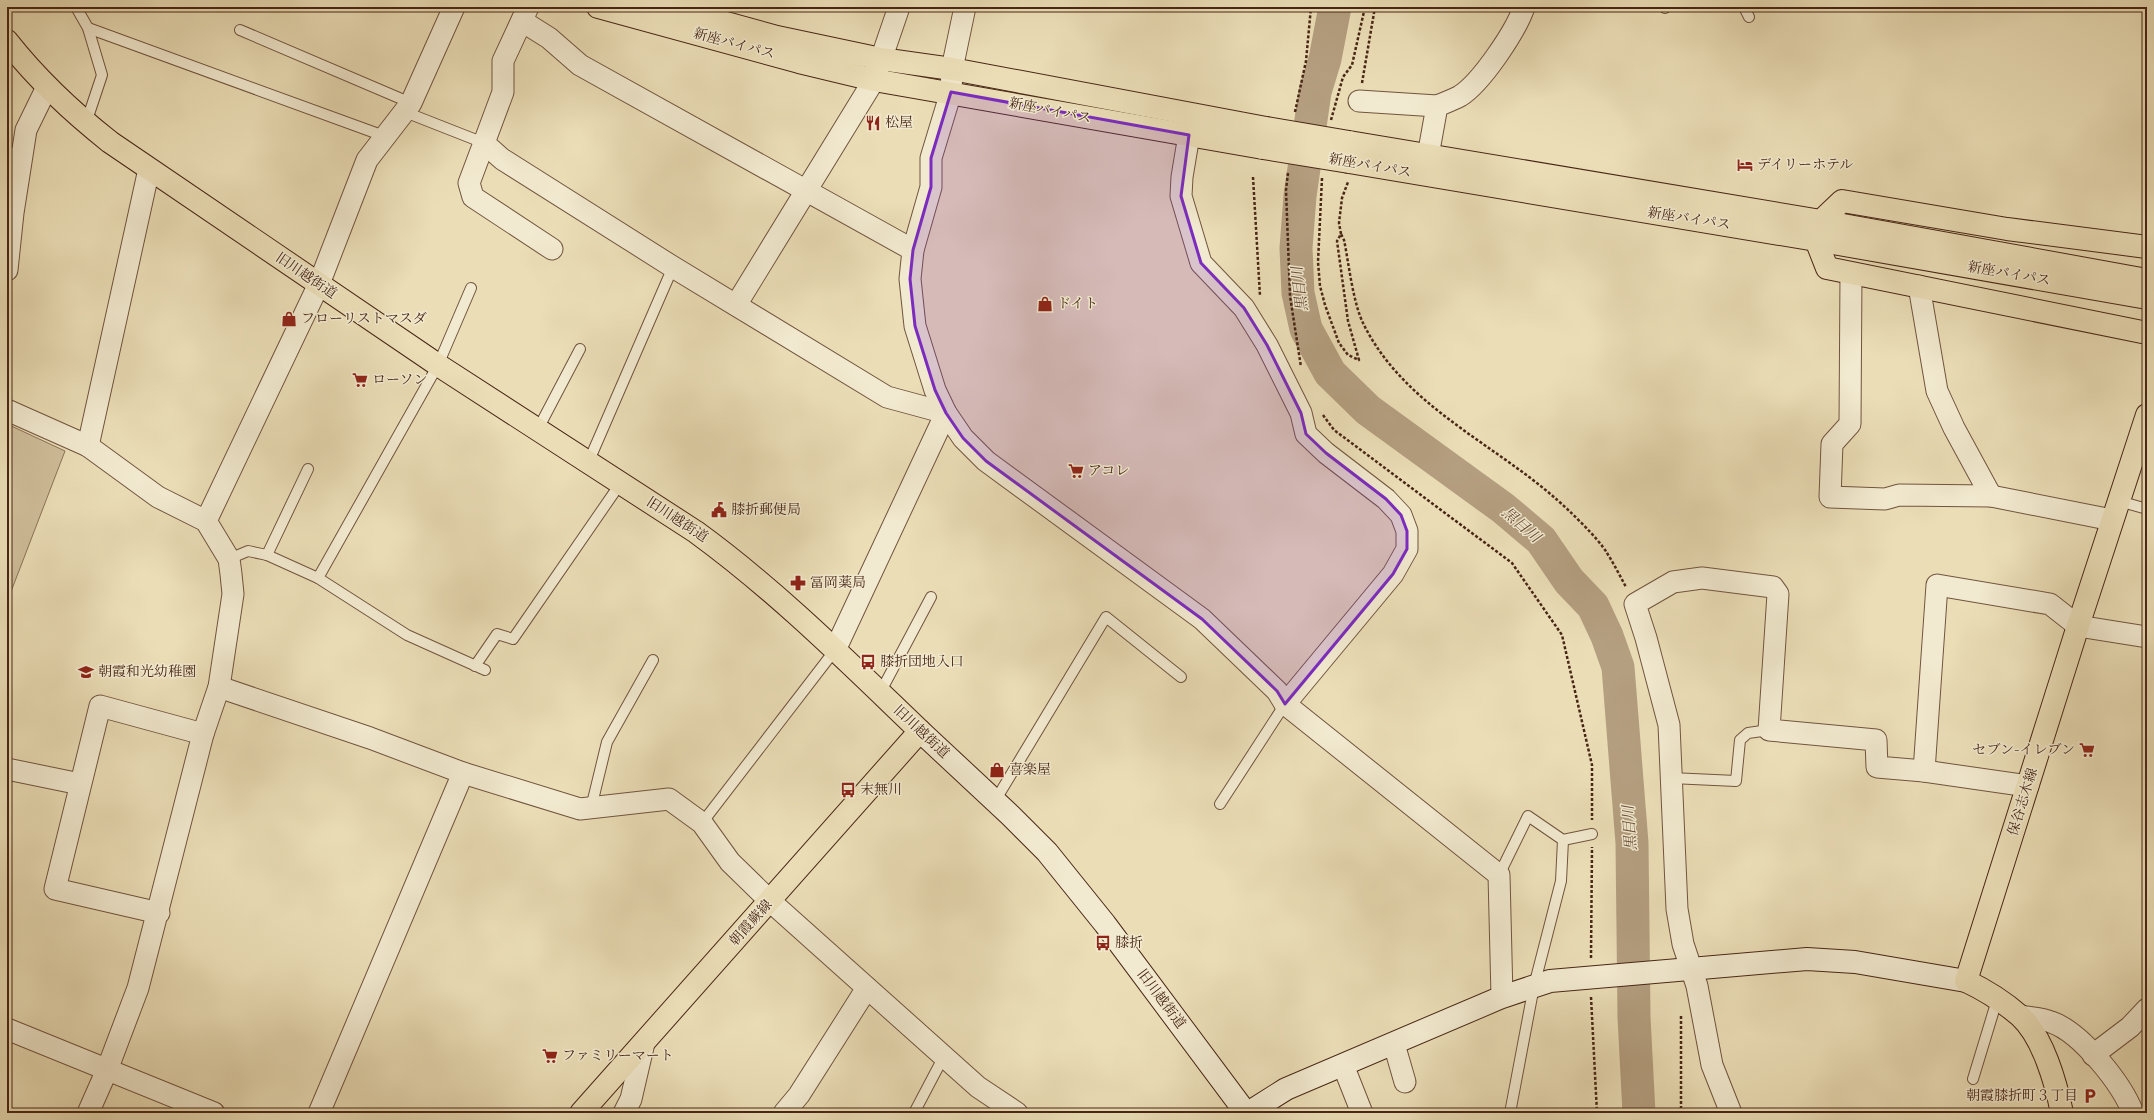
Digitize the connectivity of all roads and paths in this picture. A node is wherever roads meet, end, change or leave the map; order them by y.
1 (76, 7) edge
2 (454, 7) edge
3 (598, 7) edge
4 (668, 7) edge
5 (899, 7) edge
6 (965, 7) edge
7 (1311, 7) edge
8 (1365, 7) edge
9 (1375, 7) edge
10 (1524, 7) edge
11 (1744, 7) edge
12 (525, 14) edge
13 (1749, 17) dead end
14 (88, 28) junction
15 (240, 30) dead end
16 (7, 41) edge
17 (881, 59) junction
18 (952, 69) junction
19 (874, 80) junction
20 (47, 87) junction
21 (951, 92) junction
22 (1359, 101) joint
23 (1437, 106) junction
24 (408, 108) junction
25 (1294, 116) dead end
26 (1330, 122) dead end
27 (86, 123) junction
28 (1189, 135) junction
29 (384, 136) junction
30 (1265, 138) junction
31 (484, 143) junction
32 (15, 154) edge
33 (1350, 156) junction
34 (1428, 156) junction
35 (1288, 168) dead end
36 (149, 169) junction
37 (1323, 174) dead end
38 (1253, 177) dead end
39 (805, 190) junction
40 (10, 213) edge
41 (1819, 231) junction
42 (1341, 234) junction
43 (2147, 247) edge
44 (552, 249) dead end
45 (913, 250) junction
46 (673, 267) junction
47 (7, 270) edge
48 (1851, 274) junction
49 (2147, 280) edge
50 (319, 284) junction
51 (1919, 286) junction
52 (471, 288) dead end
53 (2147, 298) edge
54 (1261, 303) dead end
55 (736, 305) junction
56 (2147, 333) edge
57 (580, 349) dead end
58 (438, 365) junction
59 (1301, 369) dead end
60 (7, 410) edge
61 (946, 413) junction
62 (1321, 413) dead end
63 (2146, 418) edge
64 (538, 429) junction
65 (88, 446) junction
66 (588, 463) junction
67 (308, 469) dead end
68 (620, 484) junction
69 (1991, 496) junction
70 (2147, 509) edge
71 (2115, 510) junction
72 (206, 521) junction
73 (267, 555) junction
74 (229, 559) junction
75 (318, 578) junction
76 (931, 597) dead end
77 (1635, 604) junction
78 (2078, 626) junction
79 (2147, 636) edge
80 (835, 650) junction
81 (653, 660) dead end
82 (1181, 677) dead end
83 (218, 687) junction
84 (880, 693) junction
85 (1285, 704) junction
86 (1769, 730) junction
87 (920, 731) junction
88 (203, 734) junction
89 (7, 769) edge
90 (1924, 771) junction
91 (463, 773) junction
92 (1671, 778) junction
93 (80, 784) junction
94 (2028, 786) junction
95 (995, 801) junction
96 (1220, 804) dead end
97 (591, 808) junction
98 (702, 822) junction
99 (1592, 834) junction
100 (1563, 840) junction
101 (1499, 875) junction
102 (770, 901) junction
103 (159, 913) junction
104 (1686, 970) junction
105 (1595, 977) junction
106 (1966, 981) junction
107 (1534, 986) junction
108 (867, 988) junction
109 (1502, 997) junction
110 (1997, 1000) junction
111 (2147, 1009) edge
112 (1681, 1012) dead end
113 (2021, 1016) junction
114 (7, 1029) edge
115 (644, 1043) junction
116 (1394, 1044) junction
117 (2093, 1055) junction
118 (944, 1056) junction
119 (1343, 1065) junction
120 (107, 1070) junction
121 (1973, 1079) dead end
122 (1405, 1082) dead end
123 (88, 1113) edge
124 (214, 1113) edge
125 (319, 1113) edge
126 (581, 1113) edge
127 (624, 1113) edge
128 (784, 1113) edge
129 (914, 1113) edge
130 (1017, 1113) edge
131 (1247, 1113) edge
132 (1362, 1113) edge
133 (1510, 1113) edge
134 (1597, 1113) edge
135 (1681, 1113) edge
136 (1731, 1113) edge
137 (2062, 1113) edge
138 (2133, 1113) edge

1 - 14 lane
2 - 24 street
3 - 19 main road, 新座バイパス
4 - 17 main road, 新座バイパス
5 - 17 street
6 - 18 street
7 - 25 path
8 - 26 path
9 - 22 path
10 - 23 street
11 - 13 lane
12 - 31 street
12 - 39 street
14 - 27 lane
14 - 29 lane
15 - 24 lane
16 - 20 main road, 旧川越街道
17 - 18 main road, 新座バイパス
17 - 19 street
18 - 21 street
18 - 30 main road, 新座バイパス
19 - 21 main road, 新座バイパス
19 - 39 street
20 - 27 main road, 旧川越街道
20 - 32 street
21 - 28 main road, 新座バイパス
21 - 45 street
22 - 23 street
23 - 34 street
24 - 29 street
24 - 31 lane
27 - 36 main road, 旧川越街道
28 - 30 main road, 新座バイパス
28 - 85 street
29 - 50 street
30 - 33 main road, 新座バイパス, bridge
31 - 44 street
31 - 46 street
32 - 40 street
33 - 34 main road, 新座バイパス
33 - 41 main road, 新座バイパス
33 - 42 path
34 - 41 main road, 新座バイパス
35 - 59 path
36 - 50 main road, 旧川越街道
36 - 65 street
37 - 42 path
38 - 54 path
39 - 45 street
39 - 55 street
40 - 47 street
41 - 43 main road
41 - 48 main road
41 - 49 main road, 新座バイパス
41 - 53 main road, 新座バイパス
42 - 77 path
45 - 61 street
46 - 55 street
46 - 66 lane
48 - 51 main road
48 - 69 street
50 - 58 main road, 旧川越街道
50 - 72 street
51 - 56 main road
51 - 69 street
52 - 58 lane
55 - 61 street
57 - 64 lane
58 - 64 main road, 旧川越街道
58 - 75 lane
60 - 65 street
61 - 80 street
61 - 85 street
62 - 99 path
63 - 71 main road, 保谷志木線
64 - 66 main road, 旧川越街道
65 - 72 street
66 - 68 main road, 旧川越街道
67 - 73 lane
68 - 75 lane
68 - 80 main road, 旧川越街道
69 - 71 street
70 - 71 lane
71 - 78 main road, 保谷志木線
72 - 74 street
73 - 74 lane
73 - 75 lane
74 - 83 street
76 - 84 lane
77 - 86 street
77 - 92 street
78 - 79 street
78 - 90 street
78 - 94 main road, 保谷志木線
80 - 84 main road, 旧川越街道
80 - 98 lane
81 - 97 lane
82 - 95 lane
83 - 88 street
83 - 91 street
84 - 87 main road, 旧川越街道
85 - 96 lane
85 - 101 street
86 - 90 street
86 - 92 lane
87 - 95 street, 旧川越街道
87 - 102 main road, 朝霞蕨線
88 - 93 street
88 - 103 street
89 - 93 street
90 - 94 street
91 - 97 street
91 - 125 street
92 - 104 street
93 - 103 street
94 - 106 main road, 保谷志木線
95 - 131 street, 旧川越街道
97 - 98 street
98 - 102 street
99 - 100 lane
99 - 105 path
100 - 101 lane
100 - 107 lane
101 - 109 street
102 - 108 street
102 - 115 main road, 朝霞蕨線
103 - 120 street
104 - 105 street
104 - 106 street
104 - 136 street
105 - 107 street
105 - 134 path
106 - 110 main road
107 - 109 street
107 - 133 lane
108 - 118 street
108 - 128 street
109 - 116 street
110 - 113 main road
110 - 121 lane
111 - 117 street
112 - 135 path
113 - 117 street
113 - 137 main road
114 - 120 street
115 - 126 main road, 朝霞蕨線
115 - 127 street
116 - 119 street
116 - 122 street
117 - 138 street
118 - 129 lane
118 - 130 street
119 - 131 street
119 - 132 street
120 - 123 street
120 - 124 street

